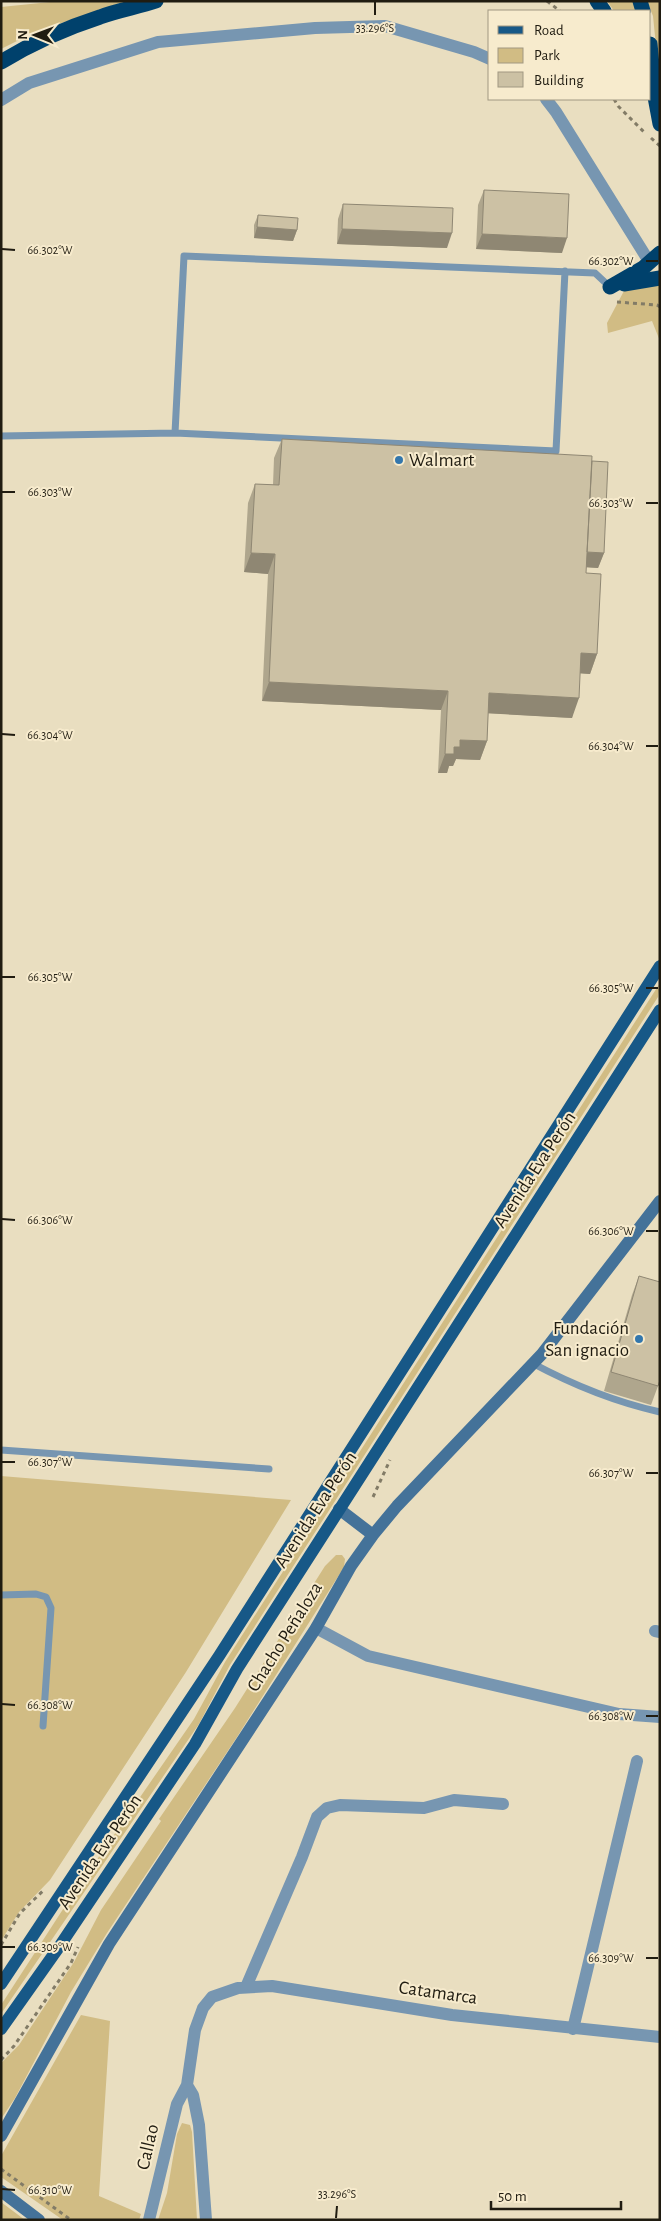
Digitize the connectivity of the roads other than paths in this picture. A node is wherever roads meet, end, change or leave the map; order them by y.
1 (156, 1) edge
2 (651, 55) edge
3 (488, 59) edge
4 (1, 62) edge
5 (1, 100) edge
6 (547, 100) edge
7 (645, 100) edge
8 (660, 124) edge
9 (660, 137) edge
10 (655, 258) edge
11 (565, 271) junction
12 (660, 278) edge
13 (609, 294) junction
14 (175, 433) junction
15 (1, 436) edge
16 (660, 966) edge
17 (660, 1010) edge
18 (660, 1201) edge
19 (532, 1363) junction
20 (660, 1412) edge
21 (1, 1450) edge
22 (269, 1469) dead end
23 (339, 1509) junction
24 (373, 1535) junction
25 (1, 1595) edge
26 (316, 1628) junction
27 (660, 1716) edge
28 (43, 1726) dead end
29 (637, 1761) dead end
30 (503, 1804) dead end
31 (1, 1984) edge
32 (246, 1987) junction
33 (212, 1997) joint
34 (573, 2028) junction
35 (1, 2029) edge
36 (660, 2037) edge
37 (187, 2085) junction
38 (1, 2136) edge
39 (1, 2191) edge
40 (39, 2220) edge
41 (150, 2220) edge
42 (206, 2220) edge

1 - 4 highway
2 - 8 highway
3 - 5 street
6 - 10 street
7 - 9 highway
10 - 13 highway
11 - 13 lane
11 - 14 lane
11 - 14 lane
12 - 13 highway
14 - 15 lane
16 - 31 main road, Avenida Eva Perón
17 - 23 main road, Avenida Eva Perón
18 - 19 street, Chacho Peñaloza
19 - 20 lane
19 - 24 street, Chacho Peñaloza
21 - 22 lane
23 - 24 street
23 - 35 main road, Avenida Eva Perón
24 - 26 street, Chacho Peñaloza
25 - 28 lane
26 - 27 street
26 - 38 street, Chacho Peñaloza
29 - 34 street
30 - 32 street
32 - 33 street, Catamarca
32 - 34 street, Catamarca
33 - 37 street, Callao
34 - 36 street, Catamarca
37 - 41 street, Callao
37 - 42 street, Callao
39 - 40 street

